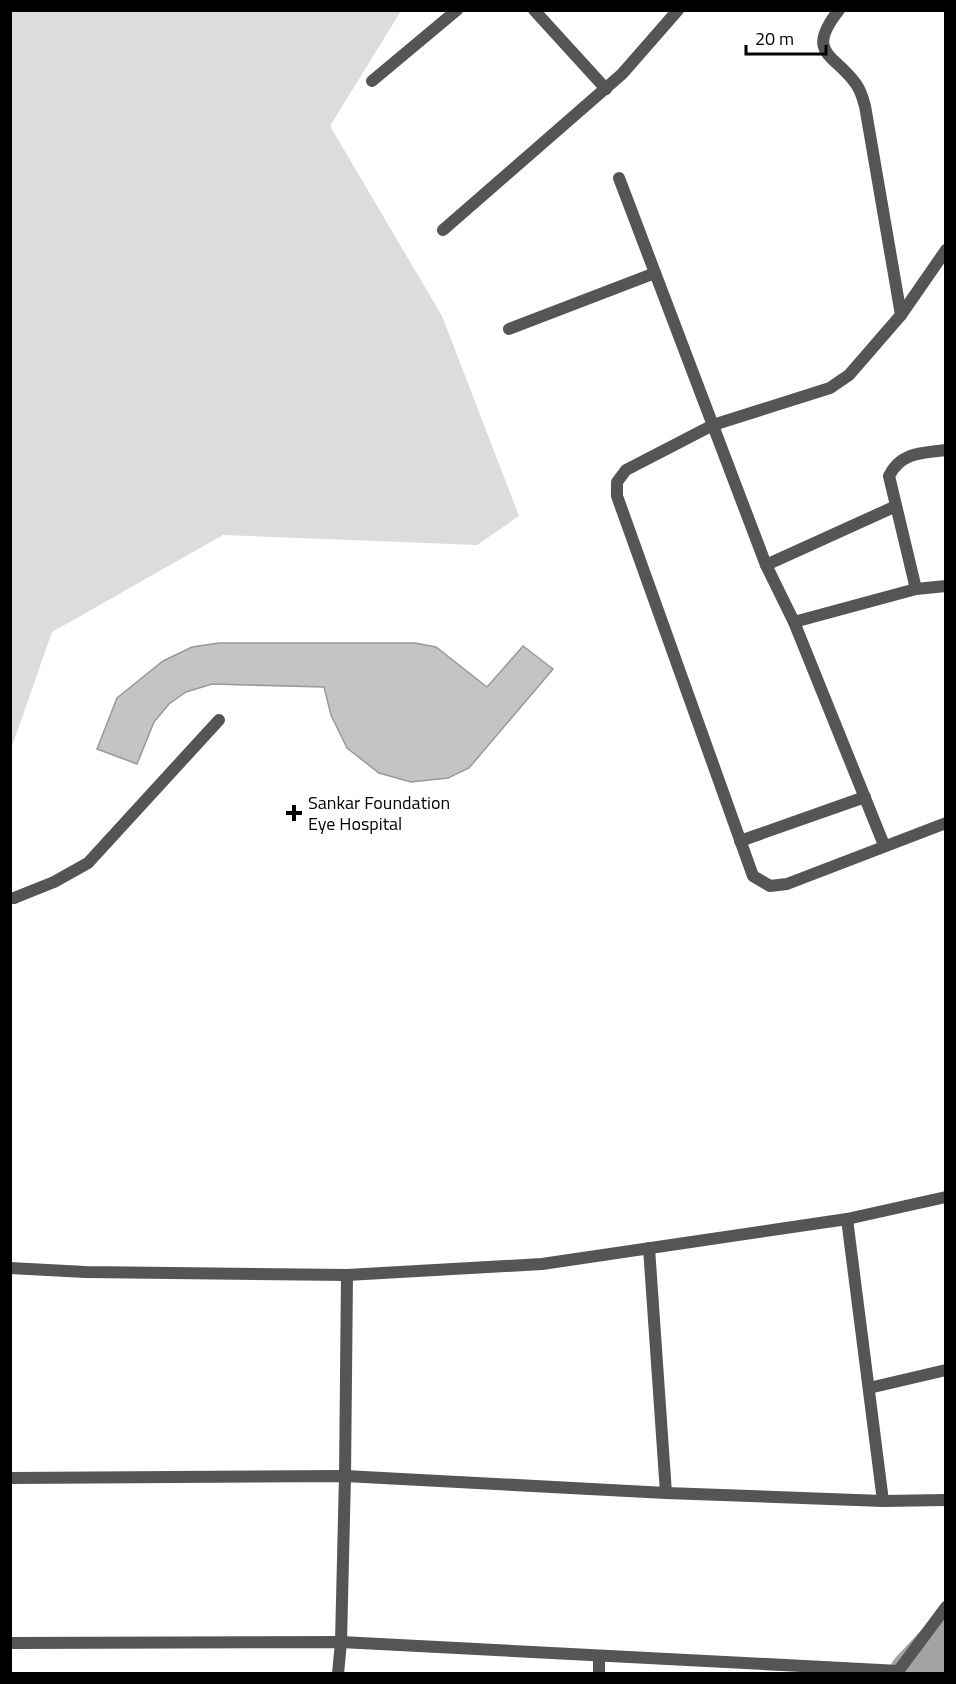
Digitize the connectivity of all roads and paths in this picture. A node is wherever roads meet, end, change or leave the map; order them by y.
1 (456, 10) edge
2 (534, 10) edge
3 (678, 10) edge
4 (839, 10) edge
5 (372, 81) dead end
6 (606, 89) junction
7 (619, 178) dead end
8 (443, 230) dead end
9 (945, 250) edge
10 (655, 273) junction
11 (901, 315) junction
12 (509, 329) dead end
13 (713, 425) junction
14 (945, 450) edge
15 (896, 506) junction
16 (766, 565) junction
17 (945, 586) edge
18 (916, 589) junction
19 (794, 622) junction
20 (219, 720) dead end
21 (865, 797) junction
22 (945, 823) edge
23 (740, 840) junction
24 (885, 845) junction
25 (12, 898) edge
26 (945, 1197) edge
27 (847, 1219) junction
28 (649, 1248) junction
29 (10, 1268) edge
30 (347, 1275) junction
31 (945, 1370) edge
32 (869, 1388) junction
33 (345, 1476) junction
34 (10, 1478) edge
35 (666, 1493) junction
36 (945, 1500) edge
37 (883, 1501) junction
38 (945, 1607) edge
39 (341, 1642) junction
40 (10, 1643) edge
41 (599, 1656) junction
42 (898, 1672) edge
43 (338, 1674) edge
44 (599, 1674) edge

1 - 5 street
2 - 6 street
3 - 6 street
4 - 11 street
6 - 8 street
7 - 10 street
9 - 11 street
10 - 12 street
10 - 13 street
11 - 13 street
13 - 16 street
13 - 23 street
14 - 15 street
15 - 16 street
15 - 18 street
16 - 19 street
17 - 18 street
18 - 19 street
19 - 21 street
20 - 25 street
21 - 23 street
21 - 24 street
22 - 24 street
23 - 24 street
26 - 27 street
27 - 28 street
27 - 32 street
28 - 30 street
28 - 35 street
29 - 30 street
30 - 33 street
31 - 32 street
32 - 37 street
33 - 34 street
33 - 35 street
33 - 39 street
35 - 37 street
36 - 37 street
38 - 42 street
39 - 40 street
39 - 41 street
39 - 43 street
41 - 42 street
41 - 44 street

